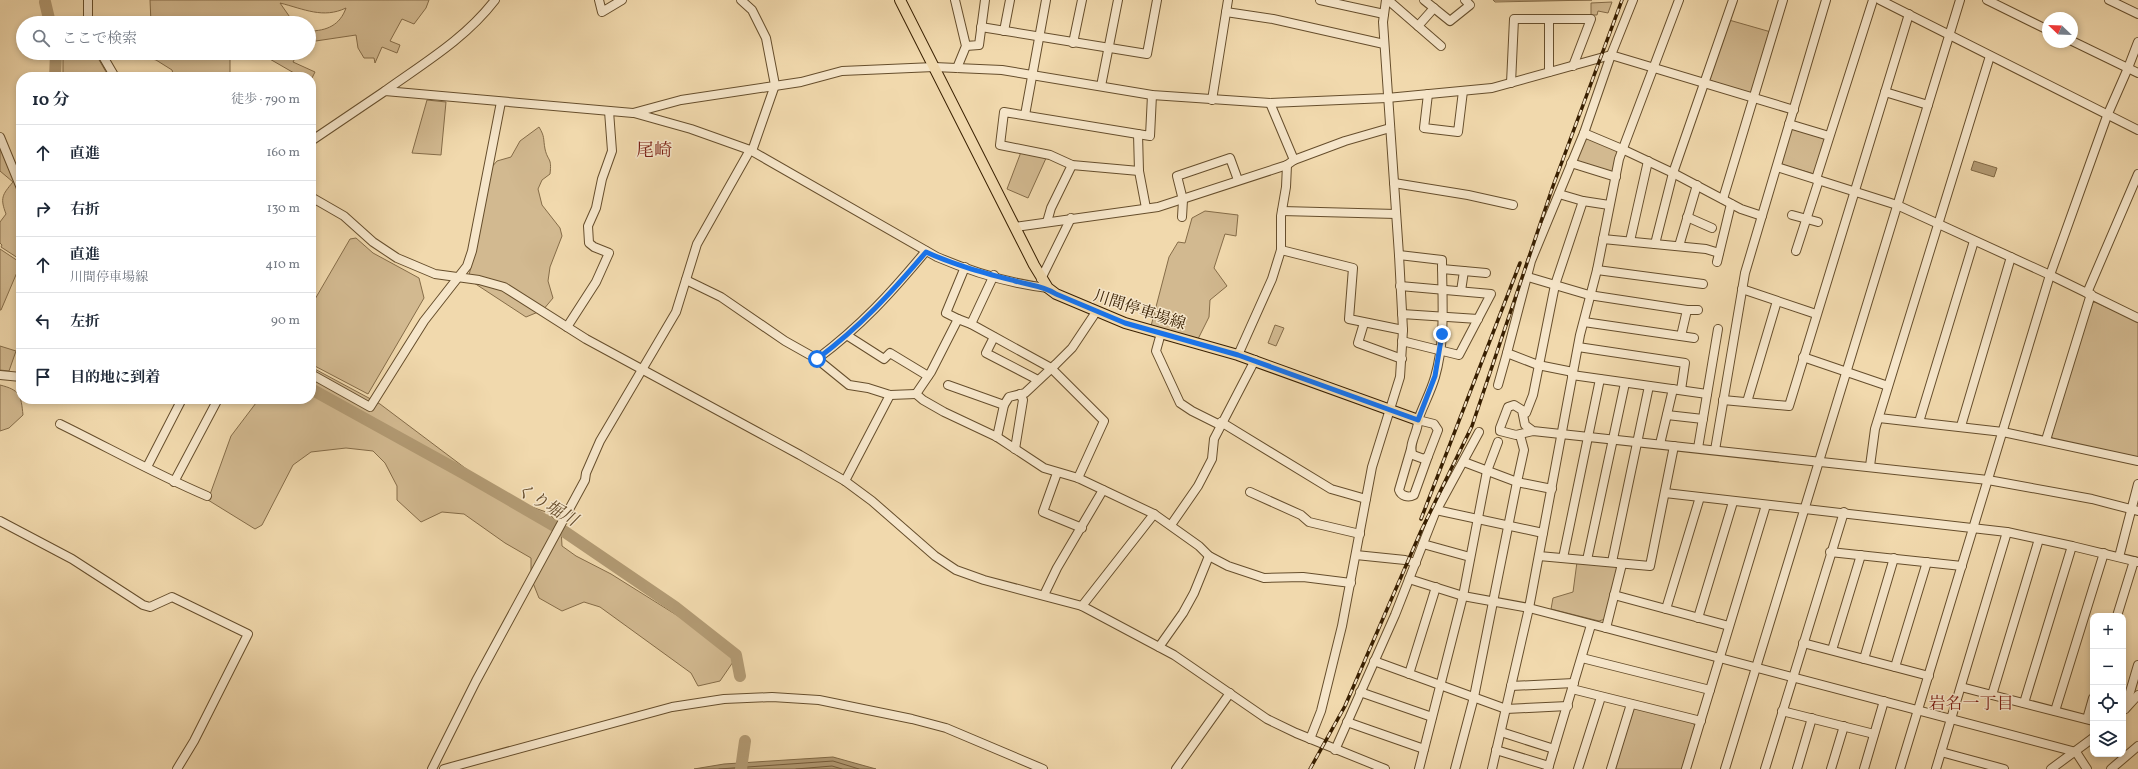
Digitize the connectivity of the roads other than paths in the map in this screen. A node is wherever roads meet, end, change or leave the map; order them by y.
1 (88, 0) edge
2 (495, 0) edge
3 (599, 0) edge
4 (622, 0) edge
5 (741, 0) edge
6 (900, 0) edge
7 (955, 0) edge
8 (985, 0) edge
9 (1010, 0) edge
10 (1046, 0) edge
11 (1082, 0) edge
12 (1118, 0) edge
13 (1157, 0) edge
14 (1228, 0) edge
15 (1320, 0) edge
16 (1387, 0) edge
17 (1465, 0) edge
18 (1633, 0) edge
19 (1679, 0) edge
20 (1733, 0) edge
21 (1783, 0) edge
22 (1826, 0) edge
23 (1873, 0) edge
24 (1880, 0) edge
25 (1960, 0) edge
26 (1987, 0) edge
27 (2109, 0) edge
28 (1431, 3) edge
29 (1226, 12) junction
30 (1384, 14) junction
31 (1908, 14) junction
32 (2138, 14) edge
33 (88, 16) edge
34 (1549, 19) junction
35 (1418, 26) junction
36 (981, 27) junction
37 (2042, 27) edge
38 (1004, 31) junction
39 (1949, 34) junction
40 (1038, 37) junction
41 (2138, 42) edge
42 (1073, 43) junction
43 (1384, 44) junction
44 (2078, 44) edge
45 (966, 46) junction
46 (1441, 46) dead end
47 (1108, 49) junction
48 (1611, 55) junction
49 (1990, 56) junction
50 (105, 60) edge
51 (1573, 66) junction
52 (1654, 67) junction
53 (934, 68) junction
54 (958, 68) junction
55 (2128, 68) junction
56 (112, 72) edge
57 (1549, 72) junction
58 (2138, 73) edge
59 (1032, 75) junction
60 (1704, 82) junction
61 (1511, 83) junction
62 (775, 85) junction
63 (1101, 86) junction
64 (385, 91) junction
65 (1463, 91) junction
66 (1884, 92) junction
67 (1428, 94) junction
68 (1152, 95) junction
69 (1754, 97) junction
70 (1387, 98) junction
71 (1212, 100) junction
72 (501, 102) junction
73 (1270, 103) junction
74 (1928, 105) junction
75 (1794, 110) junction
76 (609, 111) junction
77 (634, 113) junction
78 (1025, 115) junction
79 (2107, 116) junction
80 (1790, 124) junction
81 (1390, 128) junction
82 (2138, 130) edge
83 (1138, 134) junction
84 (1584, 134) junction
85 (1829, 136) junction
86 (0, 137) edge
87 (316, 138) edge
88 (1622, 149) junction
89 (751, 151) junction
90 (1294, 160) junction
91 (1648, 161) junction
92 (1571, 163) junction
93 (1072, 165) junction
94 (1287, 165) junction
95 (1777, 167) junction
96 (1139, 171) junction
97 (1673, 173) junction
98 (2138, 174) edge
99 (16, 176) edge
100 (1616, 177) junction
101 (1817, 179) junction
102 (1238, 180) junction
103 (1394, 183) junction
104 (1697, 185) junction
105 (1854, 192) junction
106 (1559, 194) junction
107 (1723, 199) junction
108 (316, 200) edge
109 (1183, 200) junction
110 (1583, 201) junction
111 (1731, 204) junction
112 (1512, 205) dead end
113 (1609, 205) junction
114 (1897, 205) junction
115 (1146, 208) junction
116 (1282, 211) junction
117 (1396, 214) junction
118 (1792, 215) dead end
119 (1762, 216) junction
120 (1687, 217) junction
121 (1071, 218) junction
122 (1182, 218) dead end
123 (1806, 219) junction
124 (1048, 222) junction
125 (1818, 222) dead end
126 (1938, 223) junction
127 (1015, 227) junction
128 (1712, 228) dead end
129 (1603, 239) junction
130 (1630, 241) junction
131 (1974, 241) junction
132 (1655, 244) junction
133 (1679, 246) junction
134 (1282, 250) junction
135 (926, 252) junction
136 (1796, 252) dead end
137 (1719, 253) junction
138 (1399, 255) junction
139 (2011, 257) junction
140 (1717, 262) dead end
141 (965, 267) junction
142 (1442, 269) junction
143 (1597, 270) junction
144 (1464, 271) junction
145 (1486, 273) dead end
146 (994, 275) junction
147 (2050, 275) junction
148 (458, 277) junction
149 (1528, 277) junction
150 (1041, 279) junction
151 (686, 280) junction
152 (1703, 284) dead end
153 (1400, 286) junction
154 (1556, 286) junction
155 (1048, 288) junction
156 (1742, 289) junction
157 (1442, 290) junction
158 (1461, 291) junction
159 (2089, 293) junction
160 (1590, 294) junction
161 (1777, 301) junction
162 (1687, 310) junction
163 (1698, 310) dead end
164 (1096, 312) junction
165 (1402, 314) junction
166 (1816, 314) junction
167 (1442, 316) junction
168 (1478, 318) junction
169 (2138, 318) edge
170 (958, 320) junction
171 (1584, 322) junction
172 (1364, 323) junction
173 (971, 324) junction
174 (567, 327) junction
175 (1718, 329) dead end
176 (1403, 330) junction
177 (1161, 333) junction
178 (848, 336) junction
179 (1681, 336) junction
180 (994, 337) junction
181 (1694, 338) dead end
182 (1402, 341) junction
183 (1578, 347) junction
184 (1440, 352) junction
185 (1507, 353) junction
186 (1238, 355) junction
187 (1804, 357) junction
188 (817, 359) junction
189 (1402, 359) junction
190 (1255, 360) junction
191 (1538, 365) junction
192 (1051, 368) junction
193 (642, 369) junction
194 (1846, 372) junction
195 (1573, 373) junction
196 (0, 375) edge
197 (928, 376) junction
198 (16, 377) edge
199 (316, 377) edge
200 (1600, 379) junction
201 (1038, 380) junction
202 (1624, 383) junction
203 (948, 385) dead end
204 (1498, 385) dead end
205 (1649, 386) junction
206 (1888, 386) junction
207 (1677, 389) junction
208 (916, 394) junction
209 (1020, 394) junction
210 (1707, 394) junction
211 (890, 395) junction
212 (1723, 400) junction
213 (1747, 402) junction
214 (179, 404) edge
215 (215, 404) edge
216 (1004, 405) junction
217 (1388, 410) junction
218 (1523, 414) junction
219 (1667, 415) junction
220 (1879, 418) junction
221 (1703, 419) junction
222 (1919, 422) junction
223 (1221, 423) junction
224 (1421, 423) junction
225 (60, 424) dead end
226 (1961, 426) junction
227 (1533, 431) junction
228 (1479, 432) dead end
229 (2003, 432) junction
230 (1520, 435) junction
231 (1562, 435) junction
232 (997, 437) junction
233 (1589, 437) junction
234 (1612, 440) junction
235 (2046, 440) junction
236 (1498, 442) dead end
237 (1637, 442) junction
238 (1660, 444) junction
239 (1674, 446) junction
240 (1698, 448) junction
241 (1015, 449) junction
242 (1411, 449) junction
243 (1715, 450) junction
244 (1428, 456) junction
245 (1818, 460) junction
246 (2138, 461) edge
247 (1464, 462) junction
248 (1870, 466) junction
249 (147, 467) junction
250 (1487, 471) junction
251 (1058, 473) junction
252 (1078, 478) junction
253 (1988, 480) junction
254 (845, 481) junction
255 (174, 482) junction
256 (1517, 482) junction
257 (2138, 484) edge
258 (1552, 489) junction
259 (1103, 490) junction
260 (1250, 492) dead end
261 (1665, 493) junction
262 (207, 496) dead end
263 (1700, 497) junction
264 (1366, 499) junction
265 (1733, 502) junction
266 (1766, 505) junction
267 (1804, 508) junction
268 (1436, 510) junction
269 (2135, 510) edge
270 (1844, 512) junction
271 (1154, 514) junction
272 (1477, 520) junction
273 (0, 521) edge
274 (1171, 525) junction
275 (1508, 527) junction
276 (1973, 527) junction
277 (1082, 528) junction
278 (2008, 532) junction
279 (1543, 533) junction
280 (1360, 534) junction
281 (2039, 539) junction
282 (1423, 544) junction
283 (2072, 546) junction
284 (1830, 552) junction
285 (2104, 554) junction
286 (1356, 555) junction
287 (1861, 555) junction
288 (1209, 556) junction
289 (1539, 556) junction
290 (1470, 557) junction
291 (2119, 557) junction
292 (1563, 558) junction
293 (1894, 558) junction
294 (1587, 560) junction
295 (1612, 562) junction
296 (1927, 562) junction
297 (2136, 562) edge
298 (1416, 563) junction
299 (1622, 564) junction
300 (1962, 566) junction
301 (1410, 580) junction
302 (1351, 582) junction
303 (1436, 588) junction
304 (1044, 595) junction
305 (1614, 595) junction
306 (1463, 596) junction
307 (1494, 602) junction
308 (1082, 606) junction
309 (1529, 608) junction
310 (1666, 609) junction
311 (2119, 613) edge
312 (1698, 618) junction
313 (1591, 625) junction
314 (1729, 626) junction
315 (1606, 628) junction
316 (1803, 643) junction
317 (1159, 647) junction
318 (1832, 650) junction
319 (1720, 657) junction
320 (1582, 658) junction
321 (1864, 659) junction
322 (1374, 661) junction
323 (2138, 665) edge
324 (1895, 667) junction
325 (1757, 668) junction
326 (1409, 674) junction
327 (1929, 676) junction
328 (1793, 677) junction
329 (1440, 685) junction
330 (1511, 686) junction
331 (1573, 686) junction
332 (1961, 687) junction
333 (1710, 690) junction
334 (1360, 692) junction
335 (1230, 693) junction
336 (1992, 695) junction
337 (2138, 695) edge
338 (1474, 697) junction
339 (1601, 697) junction
340 (1884, 701) junction
341 (2024, 703) junction
342 (1631, 704) junction
343 (2126, 704) edge
344 (1568, 706) junction
345 (2126, 708) edge
346 (1506, 709) junction
347 (1782, 711) junction
348 (2055, 711) junction
349 (1918, 712) junction
350 (1432, 717) junction
351 (1812, 718) junction
352 (1951, 719) junction
353 (2090, 720) edge
354 (1701, 721) junction
355 (1347, 722) junction
356 (1844, 726) junction
357 (1500, 732) junction
358 (1874, 734) junction
359 (1310, 739) junction
360 (2090, 740) edge
361 (2138, 746) edge
362 (1424, 749) junction
363 (1554, 749) junction
364 (1334, 750) junction
365 (1496, 750) junction
366 (1941, 752) junction
367 (2076, 752) junction
368 (1972, 760) junction
369 (1372, 767) edge
370 (1549, 767) edge
371 (177, 769) edge
372 (432, 769) edge
373 (444, 769) edge
374 (1043, 769) edge
375 (1176, 769) edge
376 (1385, 769) edge
377 (1419, 769) edge
378 (1455, 769) edge
379 (1492, 769) edge
380 (1578, 769) edge
381 (1611, 769) edge
382 (1686, 769) edge
383 (1725, 769) edge
384 (1765, 769) edge
385 (1797, 769) edge
386 (1831, 769) edge
387 (1864, 769) edge
388 (1900, 769) edge
389 (1936, 769) edge
390 (1969, 769) edge
391 (2004, 769) edge
392 (2051, 769) edge
393 (2087, 769) edge
394 (2111, 769) edge

1 - 33 street
2 - 64 street
3 - 4 street
5 - 62 street
6 - 53 main road, 川間停車場線
7 - 45 street
8 - 36 street
9 - 38 street
10 - 40 street
11 - 42 street
12 - 47 street
13 - 47 street
14 - 29 street
15 - 30 street
16 - 30 street
16 - 35 street
17 - 28 street
18 - 48 street
19 - 52 street
20 - 60 street
21 - 69 street
22 - 75 street
23 - 85 street
24 - 31 street
25 - 39 street
26 - 37 street
27 - 32 street
28 - 35 street
29 - 43 street
29 - 71 street
30 - 43 street
31 - 39 street
31 - 66 street
34 - 51 street
34 - 57 street
34 - 61 street
35 - 46 street
36 - 38 street
36 - 45 street
38 - 40 street
39 - 49 street
39 - 74 street
40 - 42 street
40 - 59 street
41 - 55 street
42 - 47 street
43 - 70 street
44 - 55 street
45 - 54 street
47 - 63 street
48 - 51 street
48 - 52 street
48 - 84 street
49 - 79 street
49 - 126 street
50 - 56 street
51 - 57 street
52 - 60 street
52 - 88 street
53 - 54 street
53 - 62 street
53 - 127 main road, 川間停車場線
54 - 59 street
55 - 58 street
55 - 79 street
57 - 61 street
59 - 63 street
59 - 78 street
60 - 69 street
60 - 97 street
61 - 65 street
62 - 77 street
62 - 89 street
63 - 68 street
64 - 72 street
64 - 87 street
65 - 67 street
65 - 67 street
66 - 74 street
66 - 105 street
67 - 70 street
68 - 71 street
68 - 83 street
69 - 75 street
69 - 107 street
70 - 73 street
70 - 81 street
71 - 73 street
72 - 76 street
72 - 148 street
73 - 90 street
74 - 114 street
75 - 80 street
76 - 77 street
76 - 174 street
77 - 89 street
78 - 83 street
78 - 93 street
79 - 82 street
79 - 147 street
80 - 85 street
80 - 95 street
81 - 90 street
81 - 103 street
83 - 96 street
84 - 88 street
84 - 92 street
85 - 101 street
86 - 99 street
88 - 91 street
88 - 100 street
89 - 135 street
89 - 151 street
90 - 94 street
91 - 97 street
91 - 130 street
92 - 100 street
92 - 106 street
93 - 96 street
93 - 124 street
94 - 102 street
94 - 116 street
95 - 101 street
95 - 119 street
96 - 115 street
97 - 104 street
97 - 132 street
98 - 159 street
100 - 113 street
101 - 105 street
101 - 123 street
102 - 109 street
102 - 109 street
103 - 112 street
103 - 117 street
104 - 107 street
104 - 120 street
105 - 114 street
105 - 166 street
106 - 110 street
106 - 149 street
107 - 111 street
108 - 148 street
109 - 115 street
109 - 122 street
110 - 113 street
110 - 154 street
111 - 119 street
111 - 137 street
113 - 129 street
114 - 126 street
114 - 194 street
115 - 121 street
116 - 117 street
116 - 134 street
117 - 138 street
118 - 123 street
119 - 156 street
120 - 128 street
120 - 133 street
121 - 124 street
121 - 150 street
123 - 125 street
123 - 136 street
124 - 127 street
126 - 131 street
126 - 206 street
127 - 150 main road, 川間停車場線
129 - 130 street
129 - 143 street
130 - 132 street
131 - 139 street
131 - 222 street
132 - 133 street
133 - 137 street
134 - 172 street
134 - 186 street
135 - 141 street
135 - 178 street
137 - 140 street
138 - 142 street
138 - 153 street
139 - 147 street
139 - 226 street
141 - 146 street
141 - 170 street
142 - 144 street
142 - 157 street
143 - 152 street
143 - 160 street
144 - 145 street
144 - 158 street
146 - 155 street
146 - 173 street
147 - 159 street
147 - 229 street
148 - 174 street
148 - 199 street
149 - 154 street
149 - 185 street
150 - 155 main road, 川間停車場線
151 - 188 street
151 - 193 street
153 - 157 street
153 - 165 street
154 - 160 street
154 - 191 street
155 - 164 main road, 川間停車場線
156 - 161 street
156 - 212 street
157 - 158 street
157 - 167 street
158 - 168 street
159 - 169 street
159 - 235 street
160 - 162 street
160 - 171 street
161 - 166 street
161 - 213 street
162 - 163 street
162 - 179 street
164 - 177 main road, 川間停車場線
164 - 192 street
165 - 167 street
165 - 176 street
166 - 187 street
167 - 168 street
167 - 184 street
168 - 184 street
170 - 173 street
170 - 197 street
171 - 179 street
171 - 183 street
172 - 176 street
172 - 189 street
173 - 180 street
174 - 193 street
175 - 210 street
176 - 182 street
177 - 186 main road, 川間停車場線
177 - 223 street
178 - 188 street
178 - 197 street
179 - 181 street
180 - 192 street
180 - 201 street
182 - 184 street
182 - 189 street
183 - 195 street
183 - 207 street
184 - 224 street
185 - 191 street
185 - 204 street
186 - 190 main road, 川間停車場線
187 - 194 street
187 - 213 street
188 - 211 street
189 - 217 street
190 - 217 main road, 川間停車場線
190 - 223 street
191 - 195 street
191 - 218 street
192 - 201 street
192 - 252 street
193 - 254 street
193 - 372 street
194 - 206 street
194 - 245 street
195 - 200 street
195 - 231 street
196 - 198 street
197 - 208 street
200 - 202 street
200 - 233 street
201 - 209 street
202 - 205 street
202 - 234 street
203 - 216 street
205 - 207 street
205 - 237 street
206 - 220 street
207 - 210 street
207 - 219 street
208 - 211 street
208 - 232 street
209 - 216 street
209 - 241 street
210 - 221 street
211 - 254 street
212 - 213 street
212 - 243 street
214 - 249 street
215 - 255 street
216 - 232 street
217 - 224 main road, 川間停車場線
217 - 264 street
218 - 227 street
218 - 230 street
219 - 221 street
219 - 238 street
220 - 222 street
220 - 248 street
221 - 240 street
222 - 226 street
223 - 264 street
223 - 274 street
224 - 242 street
224 - 244 street
225 - 249 street
226 - 229 street
227 - 230 street
227 - 231 street
228 - 247 street
229 - 235 street
229 - 253 street
230 - 256 street
231 - 233 street
231 - 258 street
232 - 241 street
233 - 234 street
233 - 292 street
234 - 237 street
234 - 294 street
235 - 246 street
236 - 250 street
237 - 238 street
237 - 295 street
238 - 239 street
239 - 240 street
239 - 261 street
240 - 243 street
241 - 251 street
242 - 244 street
242 - 244 street
243 - 245 street
245 - 248 street
245 - 267 street
247 - 250 street
247 - 268 street
248 - 253 street
249 - 255 street
250 - 256 street
250 - 272 street
251 - 252 street
251 - 277 street
252 - 259 street
253 - 269 street
253 - 276 street
254 - 304 street
255 - 262 street
256 - 258 street
256 - 275 street
257 - 269 street
258 - 279 street
259 - 271 street
259 - 277 street
260 - 280 street
261 - 263 street
261 - 299 street
263 - 265 street
263 - 310 street
264 - 280 street
265 - 266 street
265 - 312 street
266 - 267 street
266 - 314 street
267 - 270 street
267 - 325 street
268 - 272 street
268 - 282 street
269 - 291 street
270 - 276 street
270 - 284 street
271 - 274 street
271 - 308 street
272 - 275 street
272 - 290 street
273 - 371 street
274 - 288 street
275 - 279 street
275 - 307 street
276 - 278 street
276 - 300 street
277 - 304 street
278 - 281 street
278 - 332 street
279 - 289 street
280 - 286 street
281 - 283 street
281 - 336 street
282 - 290 street
282 - 298 street
283 - 285 street
283 - 341 street
284 - 287 street
284 - 316 street
285 - 291 street
285 - 348 street
286 - 298 street
286 - 302 street
287 - 293 street
287 - 318 street
288 - 302 street
288 - 317 street
289 - 292 street
289 - 309 street
290 - 306 street
291 - 297 street
292 - 294 street
293 - 296 street
293 - 321 street
294 - 295 street
295 - 299 street
296 - 300 street
296 - 324 street
297 - 311 street
298 - 301 street
299 - 305 street
300 - 327 street
301 - 303 street
301 - 322 street
302 - 359 street
303 - 306 street
303 - 326 street
304 - 308 street
305 - 310 street
305 - 315 street
306 - 307 street
306 - 329 street
307 - 309 street
307 - 338 street
308 - 317 street
309 - 313 street
309 - 330 street
310 - 312 street
312 - 314 street
313 - 315 street
313 - 320 street
314 - 319 street
315 - 319 street
316 - 318 street
316 - 328 street
317 - 335 street
318 - 321 street
319 - 325 street
319 - 333 street
320 - 331 street
320 - 333 street
321 - 324 street
322 - 326 street
322 - 334 street
323 - 343 street
324 - 327 street
325 - 328 street
325 - 383 street
326 - 329 street
327 - 349 street
328 - 340 street
328 - 347 street
329 - 338 street
329 - 350 street
330 - 331 street
330 - 346 street
331 - 339 street
331 - 344 street
332 - 336 street
332 - 352 street
333 - 354 street
334 - 350 street
334 - 355 street
335 - 359 street
335 - 375 street
336 - 341 street
337 - 345 street
338 - 346 street
338 - 378 street
339 - 342 street
339 - 380 street
340 - 349 street
340 - 358 street
341 - 348 street
342 - 354 street
342 - 381 street
344 - 346 street
344 - 363 street
346 - 357 street
347 - 351 street
347 - 384 street
348 - 353 street
349 - 352 street
349 - 388 street
350 - 362 street
351 - 356 street
351 - 385 street
352 - 366 street
352 - 367 street
354 - 382 street
355 - 362 street
355 - 364 street
356 - 358 street
356 - 386 street
357 - 363 street
357 - 365 street
358 - 387 street
359 - 364 street
360 - 367 street
361 - 394 street
362 - 377 street
363 - 370 street
364 - 369 street
365 - 370 street
365 - 379 street
366 - 368 street
366 - 389 street
367 - 392 street
367 - 393 street
368 - 390 street
368 - 391 street
369 - 376 street
373 - 374 street

